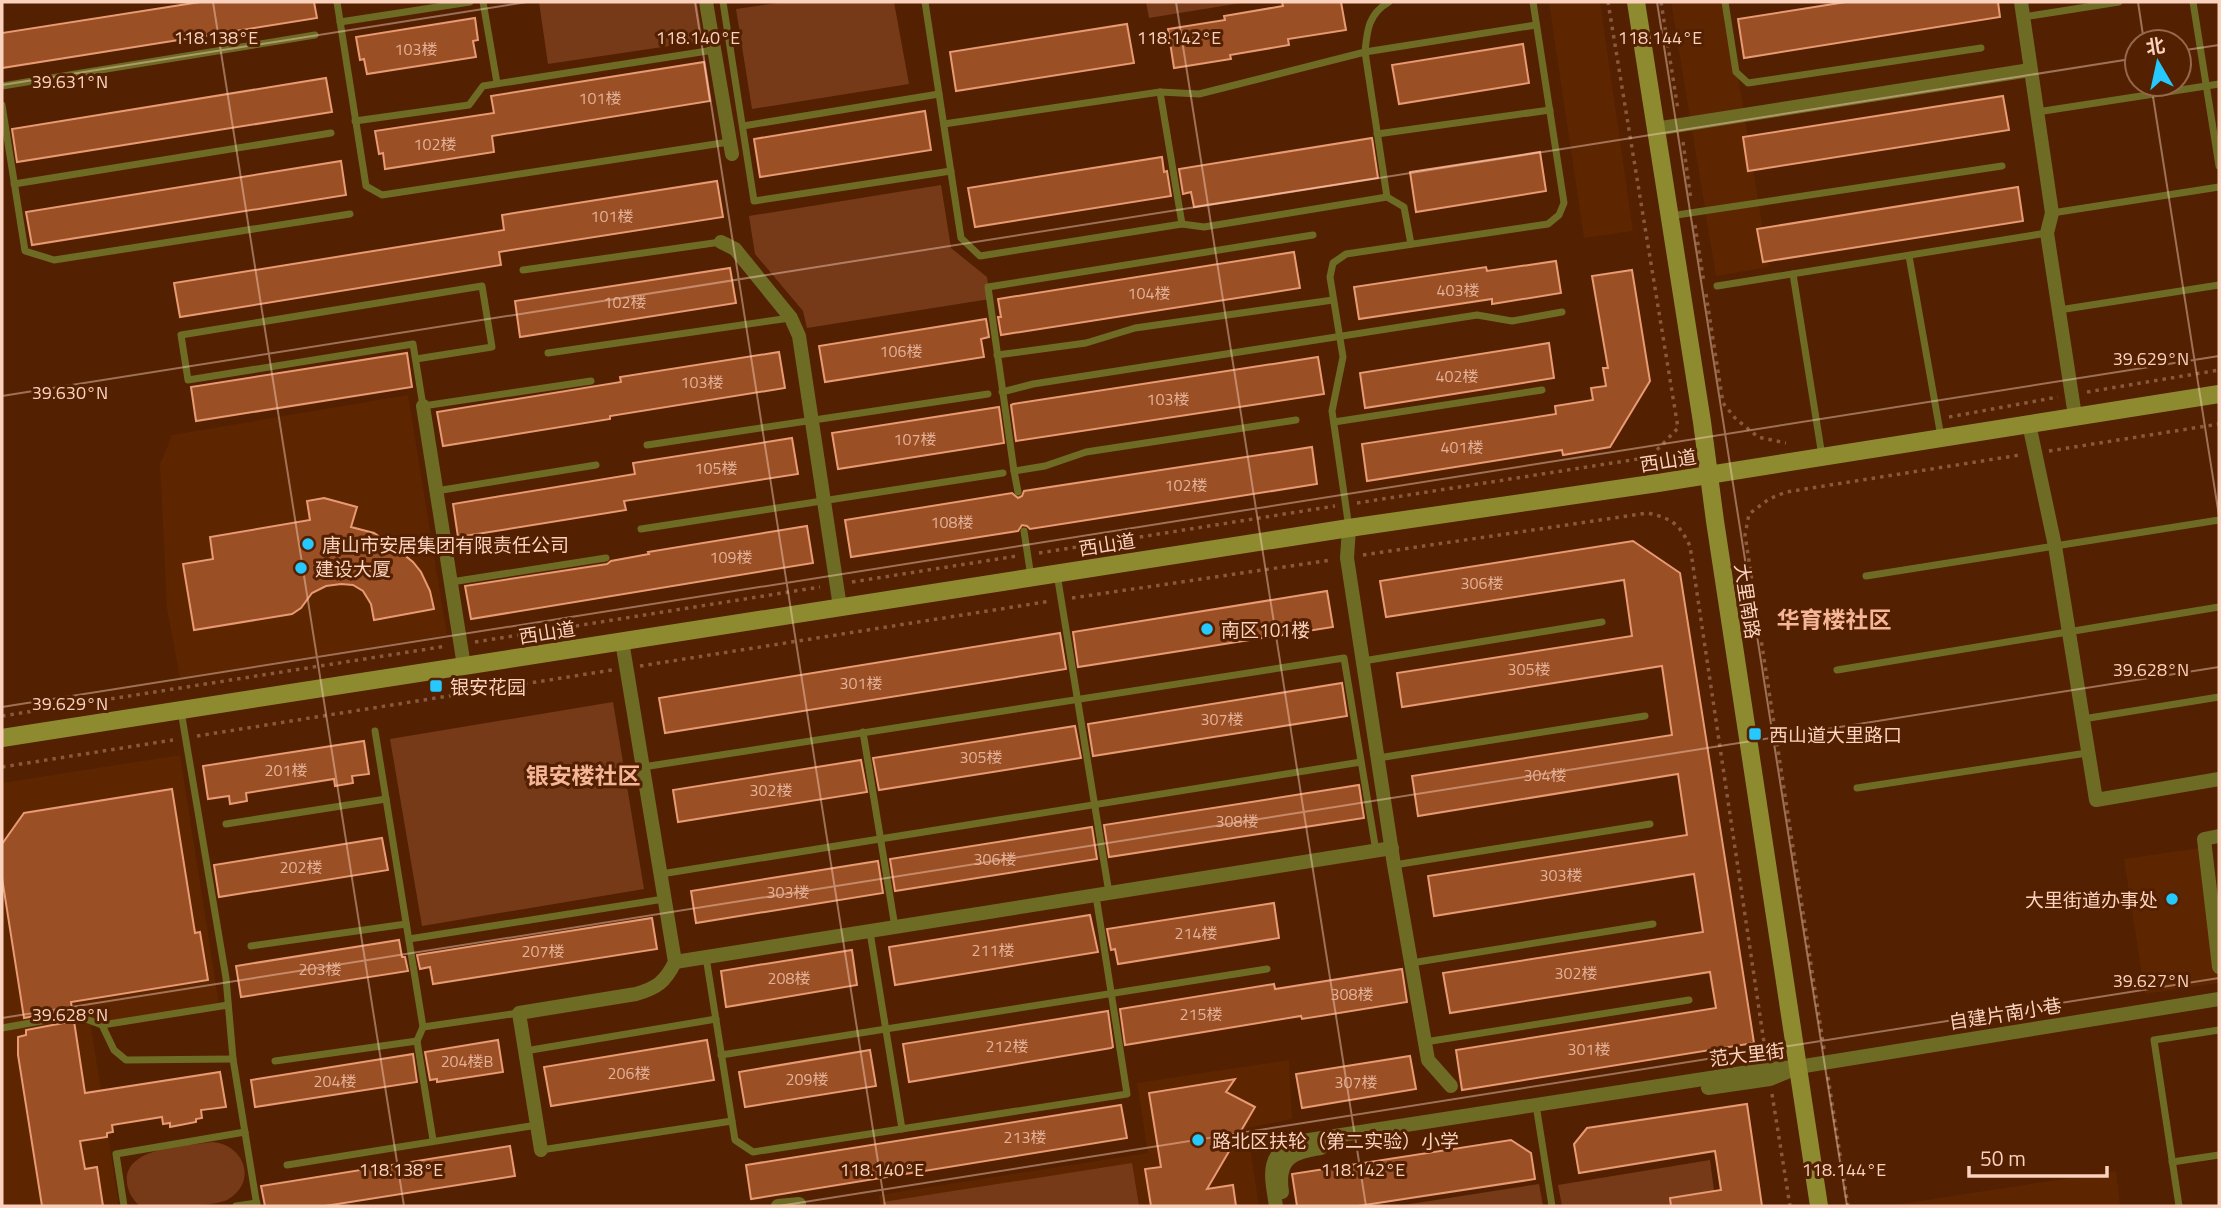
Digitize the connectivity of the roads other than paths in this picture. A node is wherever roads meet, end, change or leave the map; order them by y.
1 (337, 2) edge
2 (470, 2) edge
3 (483, 2) edge
4 (706, 2) edge
5 (723, 2) edge
6 (925, 2) edge
7 (1389, 2) edge
8 (1533, 2) edge
9 (1636, 2) edge
10 (1725, 2) edge
11 (2021, 2) edge
12 (2119, 2) edge
13 (2193, 2) edge
14 (2023, 17) junction
15 (340, 22) junction
16 (1536, 25) junction
17 (314, 35) dead end
18 (1981, 48) dead end
19 (714, 50) junction
20 (1364, 52) junction
21 (2030, 70) junction
22 (497, 83) junction
23 (2219, 84) edge
24 (2, 86) edge
25 (2207, 86) junction
26 (1160, 92) junction
27 (939, 94) junction
28 (2, 105) edge
29 (1550, 110) junction
30 (2036, 112) junction
31 (355, 121) junction
32 (944, 124) junction
33 (743, 126) junction
34 (1655, 129) junction
35 (331, 133) dead end
36 (1377, 134) junction
37 (731, 148) joint
38 (2002, 166) dead end
39 (2219, 166) edge
40 (951, 171) junction
41 (14, 184) junction
42 (2219, 187) edge
43 (1387, 197) junction
44 (351, 214) dead end
45 (2052, 214) junction
46 (1669, 216) junction
47 (1181, 224) junction
48 (2047, 233) junction
49 (1313, 235) dead end
50 (721, 242) joint
51 (1410, 244) junction
52 (1909, 256) junction
53 (523, 270) dead end
54 (1793, 274) junction
55 (2219, 285) edge
56 (1717, 286) dead end
57 (1334, 300) junction
58 (2059, 310) junction
59 (1562, 312) dead end
60 (791, 318) junction
61 (1339, 336) junction
62 (548, 353) dead end
63 (997, 355) junction
64 (416, 359) junction
65 (591, 380) dead end
66 (1542, 390) dead end
67 (1002, 392) junction
68 (988, 394) dead end
69 (2219, 394) edge
70 (423, 407) junction
71 (2075, 416) junction
72 (810, 420) junction
73 (1296, 420) dead end
74 (1334, 422) junction
75 (2029, 424) junction
76 (1941, 438) junction
77 (647, 445) dead end
78 (1822, 457) junction
79 (596, 465) dead end
80 (1014, 471) junction
81 (1003, 473) dead end
82 (1708, 475) junction
83 (436, 491) junction
84 (1017, 492) dead end
85 (823, 502) junction
86 (2219, 520) edge
87 (1349, 528) junction
88 (641, 529) dead end
89 (1024, 531) dead end
90 (2055, 545) junction
91 (606, 558) dead end
92 (1057, 573) junction
93 (1866, 576) dead end
94 (1031, 578) junction
95 (451, 583) junction
96 (840, 607) junction
97 (2219, 607) edge
98 (1602, 622) dead end
99 (2069, 633) junction
100 (622, 641) junction
101 (1362, 661) junction
102 (464, 666) junction
103 (1837, 670) dead end
104 (2219, 697) edge
105 (1079, 699) junction
106 (181, 710) junction
107 (1645, 716) dead end
108 (2082, 719) junction
109 (375, 731) dead end
110 (863, 732) junction
111 (2, 738) edge
112 (2087, 753) junction
113 (1377, 758) junction
114 (1361, 762) junction
115 (643, 767) junction
116 (2219, 779) edge
117 (1857, 788) dead end
118 (386, 799) junction
119 (1095, 805) junction
120 (226, 824) dead end
121 (1650, 824) dead end
122 (2219, 836) edge
123 (881, 839) junction
124 (1392, 848) junction
125 (1376, 851) junction
126 (1394, 865) junction
127 (661, 874) junction
128 (1102, 894) junction
129 (664, 899) junction
130 (406, 924) junction
131 (1653, 924) dead end
132 (895, 927) junction
133 (870, 931) junction
134 (409, 939) junction
135 (251, 946) dead end
136 (706, 957) junction
137 (675, 962) junction
138 (1411, 963) junction
139 (2219, 967) edge
140 (1267, 969) dead end
141 (1111, 993) junction
142 (2219, 999) edge
143 (1689, 1000) dead end
144 (228, 1005) junction
145 (519, 1013) junction
146 (716, 1019) junction
147 (102, 1025) junction
148 (423, 1027) junction
149 (2, 1028) edge
150 (886, 1029) junction
151 (2219, 1030) edge
152 (417, 1041) junction
153 (1424, 1042) junction
154 (525, 1051) junction
155 (722, 1055) junction
156 (233, 1059) junction
157 (275, 1060) dead end
158 (1798, 1067) junction
159 (1451, 1086) dead end
160 (1536, 1108) junction
161 (732, 1121) junction
162 (537, 1125) junction
163 (902, 1129) junction
164 (245, 1132) junction
165 (433, 1140) junction
166 (541, 1150) joint
167 (2219, 1155) edge
168 (2172, 1162) junction
169 (287, 1165) dead end
170 (257, 1205) edge
171 (124, 1206) edge
172 (236, 1206) edge
173 (778, 1206) edge
174 (799, 1206) edge
175 (1276, 1206) edge
176 (1284, 1206) edge
177 (1552, 1206) edge
178 (1819, 1206) edge
179 (2179, 1206) edge

1 - 15 lane
2 - 15 lane
3 - 22 lane
4 - 19 street
5 - 33 lane
6 - 27 lane
7 - 20 lane
8 - 16 lane
9 - 34 street, 大里南路
10 - 18 lane
11 - 14 street
12 - 14 lane
13 - 25 lane
14 - 21 street
15 - 31 lane
16 - 20 lane
16 - 29 lane
17 - 24 lane
19 - 22 lane
19 - 37 street
20 - 26 lane
20 - 36 lane
21 - 30 street
21 - 34 street
22 - 31 lane
23 - 25 lane
25 - 30 lane
25 - 39 lane
26 - 32 lane
26 - 47 lane
27 - 32 lane
27 - 33 lane
28 - 41 lane
29 - 36 lane
29 - 51 lane
30 - 45 street
31 - 37 lane
32 - 40 lane
33 - 40 lane
34 - 46 street, 大里南路
35 - 41 lane
36 - 43 lane
38 - 46 lane
40 - 47 lane
41 - 44 lane
42 - 45 lane
43 - 47 lane
43 - 51 lane
45 - 48 street
46 - 82 street, 大里南路
48 - 52 lane
48 - 58 street
49 - 63 lane
50 - 53 lane
50 - 60 street
51 - 57 lane
52 - 54 lane
52 - 76 lane
54 - 56 lane
54 - 78 lane
55 - 58 lane
57 - 61 lane
57 - 63 lane
58 - 71 street
59 - 61 lane
60 - 62 lane
60 - 72 street
61 - 67 lane
61 - 74 lane
63 - 67 lane
64 - 64 lane
64 - 70 lane
65 - 70 lane
66 - 74 lane
67 - 80 lane
68 - 72 lane
69 - 71 street, 西山道
70 - 83 street
71 - 75 street, 西山道
72 - 77 lane
72 - 85 street
73 - 80 lane
74 - 87 lane
75 - 76 street, 西山道
75 - 90 street
76 - 78 street, 西山道
78 - 82 street, 西山道
79 - 83 lane
80 - 84 lane
81 - 85 lane
82 - 87 street, 西山道
82 - 158 street, 大里南路
83 - 95 street
85 - 88 lane
85 - 96 street
86 - 90 lane
87 - 92 street, 西山道
87 - 101 street
89 - 94 lane
90 - 93 lane
90 - 99 street
91 - 95 lane
92 - 94 street, 西山道
92 - 105 lane
94 - 96 street, 西山道
95 - 102 street
96 - 100 street, 西山道
97 - 99 lane
98 - 101 lane
99 - 103 lane
99 - 108 street
100 - 102 street, 西山道
100 - 115 street
101 - 113 street
102 - 106 street, 西山道
104 - 108 lane
105 - 110 lane
105 - 114 lane
105 - 119 lane
106 - 111 street, 西山道
106 - 144 lane
107 - 113 lane
108 - 112 street
109 - 118 lane
110 - 115 lane
110 - 123 lane
112 - 116 street
112 - 117 lane
113 - 124 street
114 - 119 lane
114 - 125 lane
115 - 127 street
118 - 120 lane
118 - 130 lane
119 - 123 lane
119 - 128 lane
121 - 126 lane
122 - 139 street
123 - 127 lane
123 - 132 lane
124 - 125 street
124 - 126 street
125 - 128 street
126 - 138 street
127 - 129 street
128 - 132 street
128 - 141 lane
129 - 134 lane
129 - 137 street
130 - 134 lane
130 - 135 lane
131 - 138 lane
132 - 133 street
133 - 136 street
133 - 150 lane
134 - 148 lane
136 - 137 street
136 - 146 lane
137 - 145 street
138 - 153 street
140 - 141 lane
141 - 150 lane
141 - 163 lane
142 - 158 street, 自建片南小巷
143 - 153 lane
144 - 147 lane
144 - 156 lane
145 - 148 lane
145 - 154 street
146 - 154 lane
146 - 155 lane
147 - 149 lane
147 - 156 lane
148 - 152 lane
150 - 155 lane
150 - 163 lane
151 - 168 lane
152 - 157 lane
152 - 165 lane
153 - 159 street
154 - 162 street
155 - 161 lane
156 - 164 lane
158 - 160 street, 范大里街
158 - 178 street, 大里南路
160 - 175 street, 范大里街
160 - 176 street, 范大里街
160 - 177 lane
161 - 163 lane
161 - 166 lane
162 - 165 lane
162 - 166 street
164 - 170 lane
164 - 171 lane
165 - 169 lane
167 - 168 lane
168 - 179 lane
170 - 172 lane
173 - 174 street

